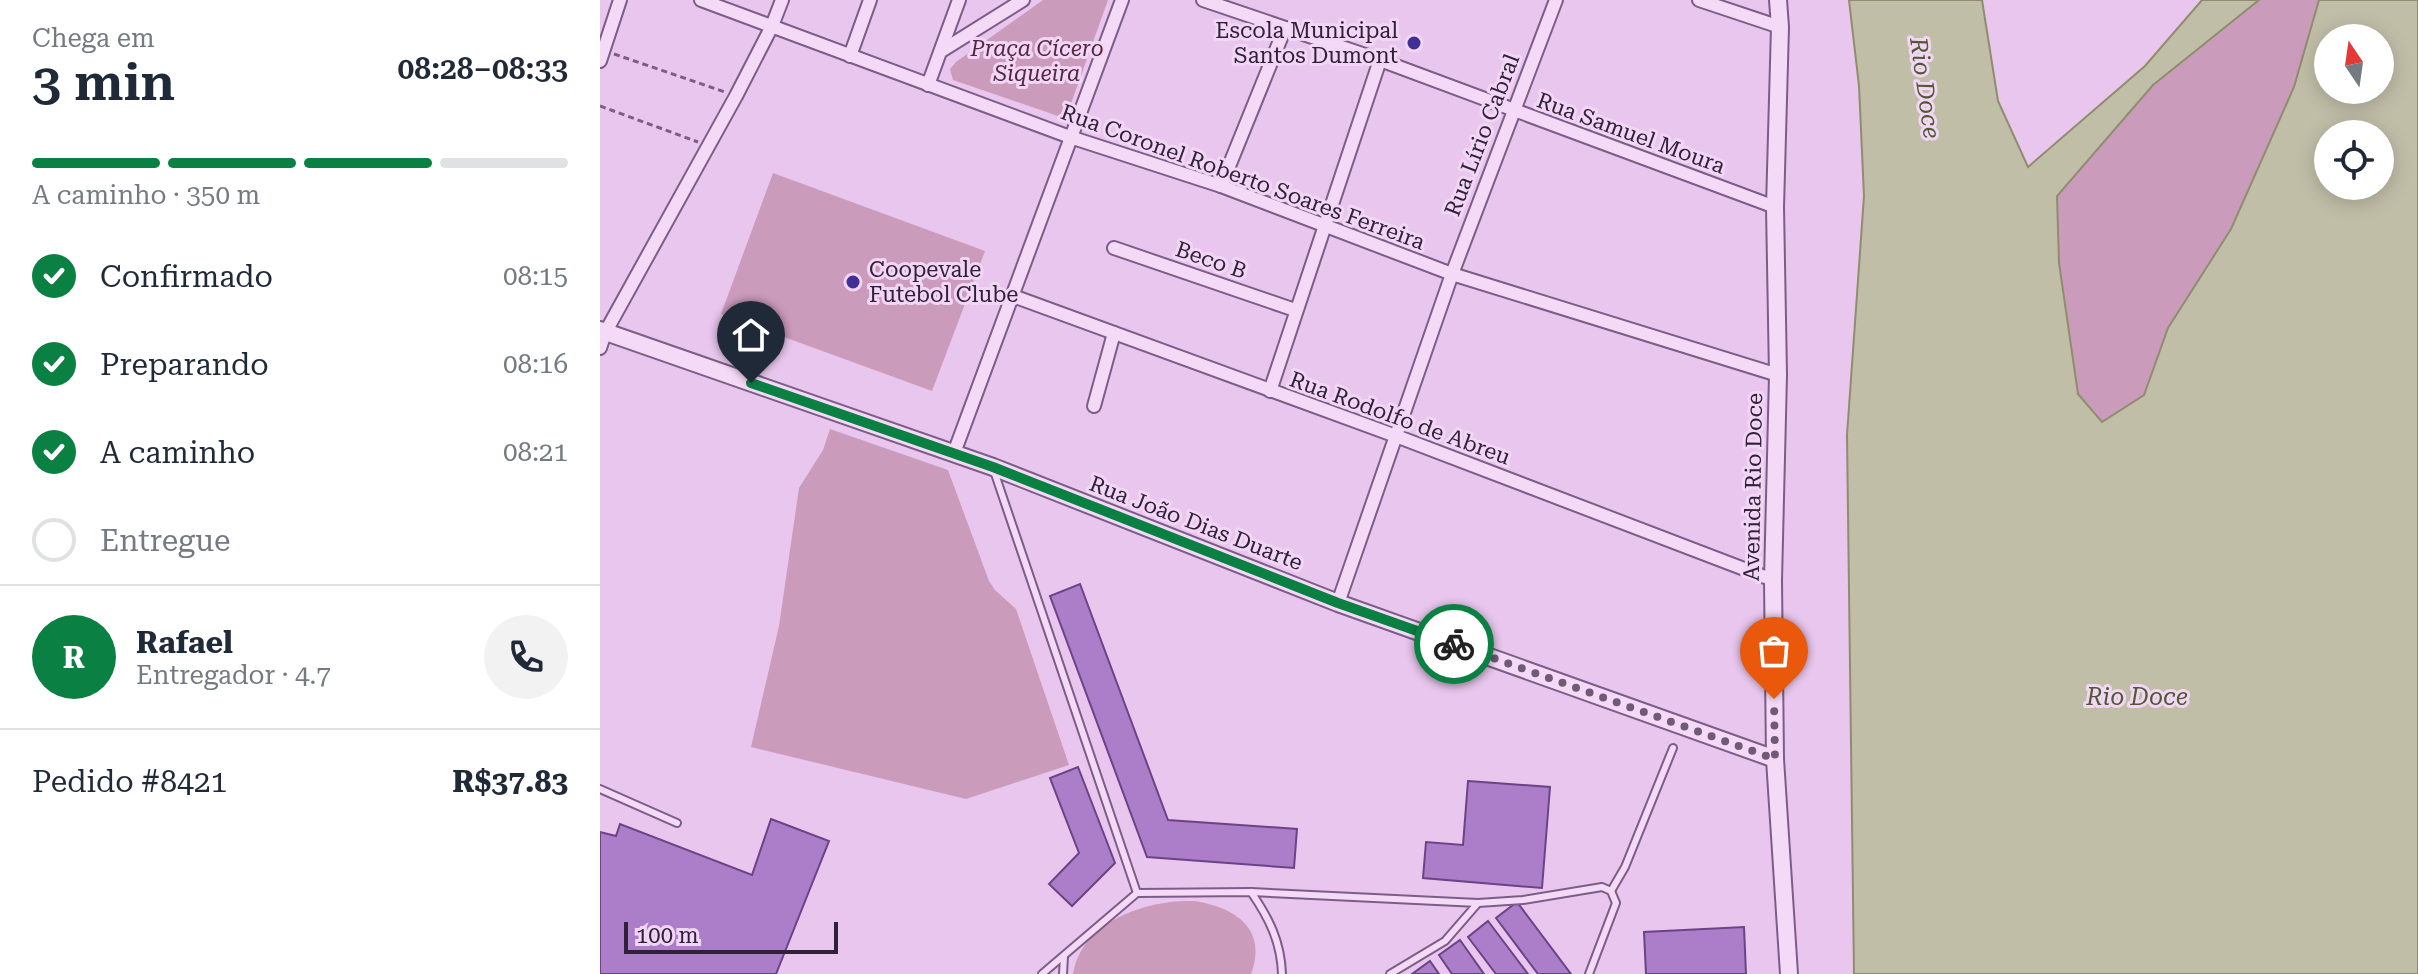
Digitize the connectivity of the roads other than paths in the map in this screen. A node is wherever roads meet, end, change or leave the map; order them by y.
1 (620, 0) edge
2 (701, 0) edge
3 (782, 0) edge
4 (870, 0) edge
5 (959, 0) edge
6 (1023, 0) edge
7 (1122, 0) edge
8 (1203, 0) edge
9 (1556, 0) edge
10 (1699, 0) edge
11 (1778, 0) edge
12 (772, 26) junction
13 (1780, 27) junction
14 (1285, 28) junction
15 (943, 50) junction
16 (602, 56) edge
17 (850, 56) junction
18 (1380, 60) junction
19 (928, 85) junction
20 (1512, 110) junction
21 (1070, 137) junction
22 (1221, 186) junction
23 (1775, 207) junction
24 (1325, 226) junction
25 (1114, 248) dead end
26 (1452, 274) junction
27 (1013, 296) junction
28 (1295, 310) junction
29 (1114, 333) junction
30 (602, 337) edge
31 (1778, 375) junction
32 (1270, 391) junction
33 (1094, 406) dead end
34 (1396, 436) junction
35 (954, 453) junction
36 (993, 467) junction
37 (1773, 580) junction
38 (1338, 603) junction
39 (1673, 748) dead end
40 (1775, 759) junction
41 (600, 789) edge
42 (677, 823) dead end
43 (1611, 891) junction
44 (1251, 892) junction
45 (1137, 893) junction
46 (1478, 903) junction
47 (1064, 956) junction
48 (1042, 974) edge
49 (1063, 974) edge
50 (1282, 974) edge
51 (1390, 974) edge
52 (1589, 974) edge
53 (1789, 974) edge

1 - 16 street
2 - 12 street, Rua Coronel Roberto Soares Ferreira
3 - 12 street
4 - 17 street
5 - 15 street
6 - 15 street
7 - 21 street
8 - 14 street, Rua Samuel Moura
9 - 20 street, Rua Lírio Cabral
10 - 13 street
11 - 13 street, Avenida Rio Doce
12 - 17 street, Rua Coronel Roberto Soares Ferreira
12 - 30 street
13 - 23 street, Avenida Rio Doce
14 - 18 street, Rua Samuel Moura
14 - 22 street
15 - 19 street
17 - 19 street, Rua Coronel Roberto Soares Ferreira
18 - 20 street, Rua Samuel Moura
18 - 24 street
19 - 21 street, Rua Coronel Roberto Soares Ferreira
20 - 23 street, Rua Samuel Moura
20 - 26 street, Rua Lírio Cabral
21 - 22 street, Rua Coronel Roberto Soares Ferreira
21 - 27 street
22 - 24 street, Rua Coronel Roberto Soares Ferreira
23 - 31 street, Avenida Rio Doce
24 - 26 street, Rua Coronel Roberto Soares Ferreira
24 - 28 street
25 - 28 street, Beco B
26 - 31 street, Rua Coronel Roberto Soares Ferreira
26 - 34 street, Rua Lírio Cabral
27 - 29 street, Rua Rodolfo de Abreu
27 - 35 street
28 - 32 street
29 - 32 street, Rua Rodolfo de Abreu
29 - 33 street
30 - 35 street, Rua João Dias Duarte
31 - 37 street, Avenida Rio Doce
32 - 34 street, Rua Rodolfo de Abreu
34 - 37 street, Rua Rodolfo de Abreu
34 - 38 street, Rua Lírio Cabral
35 - 36 street, Rua João Dias Duarte
36 - 38 street, Rua João Dias Duarte
36 - 45 lane
37 - 40 street, Avenida Rio Doce
38 - 40 street, Rua João Dias Duarte
39 - 43 lane
40 - 53 street, Avenida Rio Doce
41 - 42 lane
43 - 46 lane
43 - 52 lane
44 - 45 lane
44 - 46 lane
44 - 50 lane
45 - 47 lane
46 - 51 lane
47 - 48 lane
47 - 49 lane

